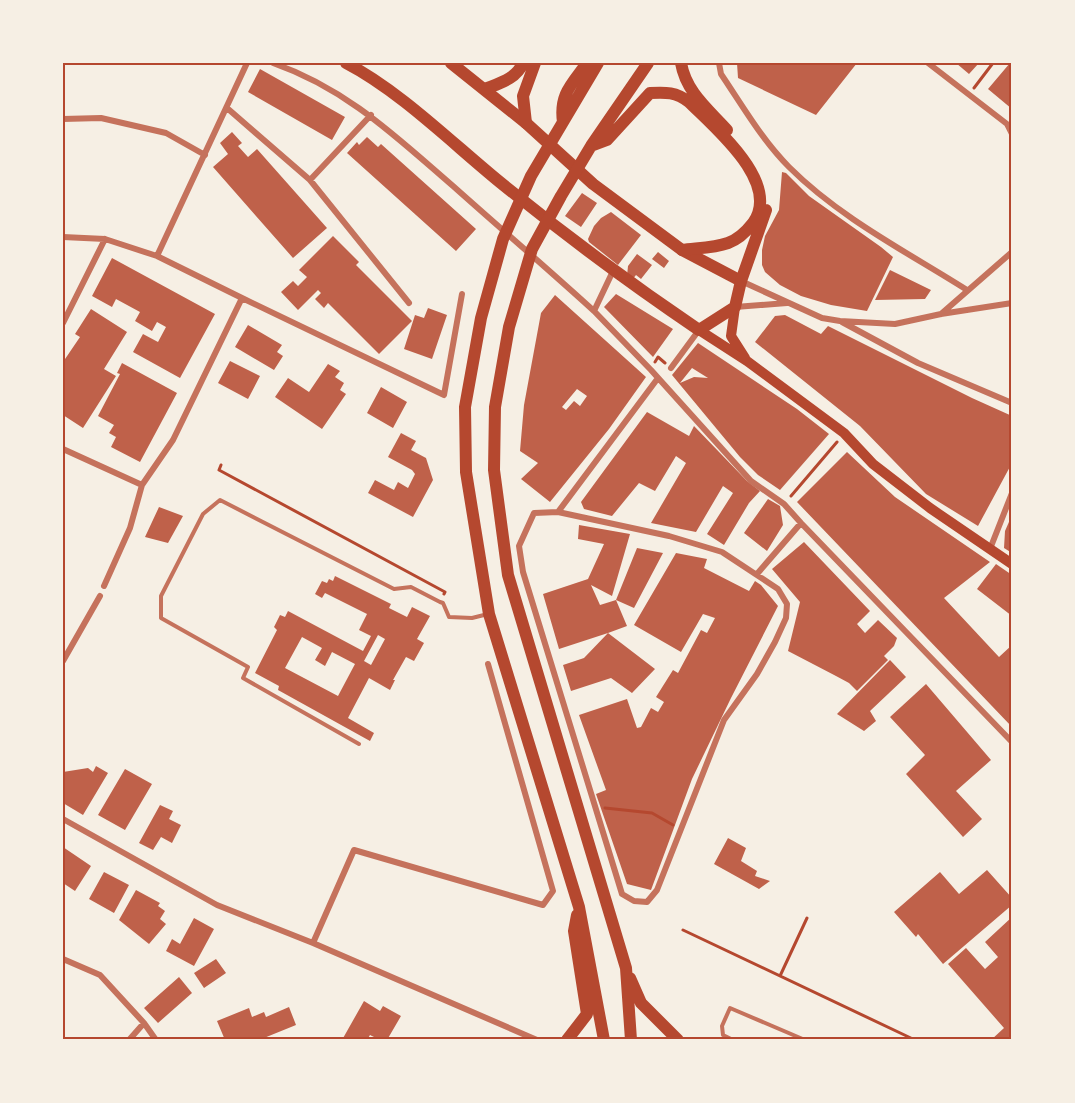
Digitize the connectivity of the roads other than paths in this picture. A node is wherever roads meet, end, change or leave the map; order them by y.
1 (247, 63) edge
2 (273, 63) edge
3 (346, 63) edge
4 (451, 63) edge
5 (523, 63) edge
6 (535, 63) edge
7 (587, 63) edge
8 (598, 63) edge
9 (648, 63) edge
10 (681, 63) edge
11 (719, 63) edge
12 (928, 63) edge
13 (355, 66) edge
14 (485, 89) junction
15 (227, 108) junction
16 (370, 115) junction
17 (63, 120) edge
18 (563, 122) junction
19 (526, 123) junction
20 (1012, 134) edge
21 (591, 146) junction
22 (206, 155) junction
23 (310, 180) junction
24 (63, 237) edge
25 (105, 239) junction
26 (682, 250) junction
27 (1012, 252) edge
28 (157, 256) junction
29 (613, 271) junction
30 (741, 280) junction
31 (967, 290) junction
32 (462, 294) dead end
33 (242, 298) junction
34 (409, 303) dead end
35 (787, 303) junction
36 (1012, 303) edge
37 (735, 308) junction
38 (594, 311) junction
39 (941, 314) junction
40 (840, 321) junction
41 (63, 323) edge
42 (699, 330) junction
43 (747, 361) junction
44 (671, 368) dead end
45 (658, 378) junction
46 (1012, 403) edge
47 (63, 449) edge
48 (142, 485) junction
49 (1012, 493) edge
50 (1004, 511) junction
51 (558, 512) junction
52 (1012, 512) edge
53 (801, 523) junction
54 (990, 549) junction
55 (1012, 564) edge
56 (523, 572) junction
57 (757, 574) junction
58 (508, 575) junction
59 (104, 586) dead end
60 (100, 596) dead end
61 (489, 614) junction
62 (63, 661) edge
63 (488, 664) dead end
64 (1012, 742) edge
65 (359, 744) dead end
66 (63, 819) edge
67 (579, 908) junction
68 (313, 943) junction
69 (63, 959) edge
70 (626, 968) junction
71 (144, 1023) junction
72 (129, 1040) edge
73 (156, 1040) edge
74 (537, 1040) edge
75 (567, 1040) edge
76 (604, 1040) edge
77 (631, 1040) edge
78 (678, 1040) edge
79 (733, 1040) edge
80 (805, 1040) edge

1 - 15 street
2 - 16 street
3 - 13 main road
4 - 14 main road
5 - 14 main road
6 - 19 main road
7 - 18 main road
8 - 18 main road
9 - 21 main road
10 - 30 main road
11 - 31 street
12 - 20 street
13 - 29 main road
14 - 19 main road
15 - 22 street
15 - 23 street
16 - 23 street
16 - 38 street
17 - 22 street
18 - 61 main road
19 - 26 main road
21 - 26 main road
21 - 58 main road
22 - 28 street
23 - 34 street
24 - 25 street
25 - 28 street
25 - 41 street
26 - 30 main road
27 - 31 street
28 - 33 street
29 - 38 street
29 - 42 main road
30 - 35 street
30 - 37 main road
31 - 39 street
32 - 33 street
33 - 48 street
35 - 37 street
35 - 40 street
36 - 39 street
37 - 42 main road
37 - 43 main road
38 - 45 street
39 - 40 street
40 - 46 street
42 - 43 main road
42 - 44 street
43 - 54 main road
45 - 51 street
45 - 53 street
47 - 48 street
48 - 59 street
49 - 50 street
50 - 52 lane
50 - 54 street
51 - 56 street
51 - 57 street
53 - 57 street
53 - 64 street
54 - 55 main road
56 - 57 street
56 - 58 street
58 - 70 main road
60 - 62 street
61 - 65 lane
61 - 67 main road
63 - 68 street
66 - 68 street
67 - 75 main road
67 - 76 main road
68 - 74 street
69 - 71 street
70 - 77 main road
70 - 78 main road
71 - 72 street
71 - 73 street
79 - 80 lane

